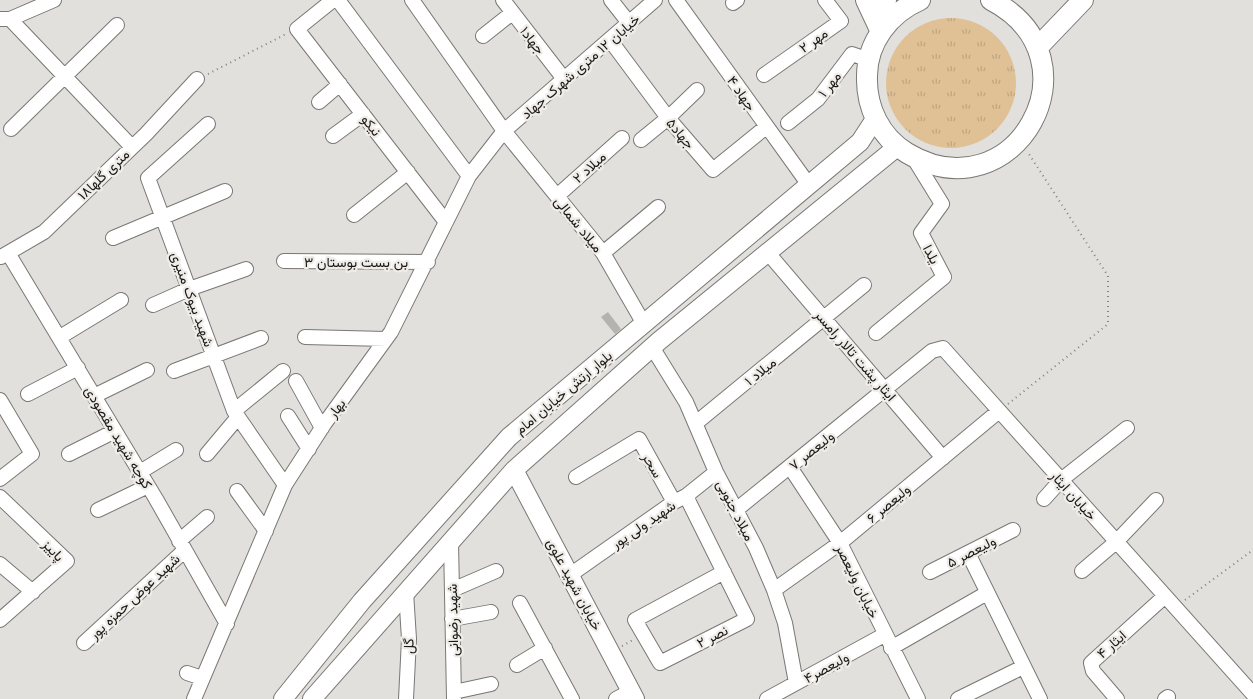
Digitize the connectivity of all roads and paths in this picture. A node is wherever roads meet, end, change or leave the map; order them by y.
1 (54, 0) edge
2 (333, 0) edge
3 (338, 0) edge
4 (412, 0) edge
5 (503, 0) edge
6 (612, 0) edge
7 (656, 0) edge
8 (676, 0) edge
9 (825, 0) edge
10 (1083, 0) edge
11 (874, 1) edge
12 (909, 2) edge
13 (1006, 3) edge
14 (512, 12) junction
15 (5, 19) edge
16 (629, 23) junction
17 (117, 25) dead end
18 (297, 28) junction
19 (880, 32) junction
20 (482, 36) dead end
21 (610, 40) junction
22 (1038, 47) junction
23 (870, 60) junction
24 (764, 75) dead end
25 (64, 76) junction
26 (197, 79) joint
27 (564, 79) junction
28 (340, 84) junction
29 (697, 90) dead end
30 (319, 102) dead end
31 (363, 114) junction
32 (668, 118) junction
33 (875, 119) junction
34 (788, 123) dead end
35 (208, 124) dead end
36 (766, 127) junction
37 (11, 129) dead end
38 (504, 131) junction
39 (333, 136) dead end
40 (622, 138) dead end
41 (1020, 139) junction
42 (641, 140) dead end
43 (131, 146) junction
44 (855, 146) junction
45 (905, 152) junction
46 (869, 170) junction
47 (408, 172) junction
48 (469, 176) junction
49 (809, 185) junction
50 (225, 191) dead end
51 (557, 196) junction
52 (658, 207) dead end
53 (354, 215) dead end
54 (162, 217) junction
55 (446, 222) junction
56 (113, 238) dead end
57 (603, 253) junction
58 (768, 253) junction
59 (4, 255) edge
60 (284, 261) dead end
61 (428, 262) junction
62 (246, 269) dead end
63 (864, 285) dead end
64 (189, 289) junction
65 (121, 300) dead end
66 (153, 305) dead end
67 (824, 318) junction
68 (644, 324) junction
69 (876, 334) dead end
70 (60, 337) junction
71 (305, 337) dead end
72 (261, 338) dead end
73 (386, 339) junction
74 (652, 347) junction
75 (214, 356) junction
76 (78, 368) junction
77 (147, 370) dead end
78 (174, 370) dead end
79 (283, 371) dead end
80 (296, 380) dead end
81 (886, 390) junction
82 (28, 394) dead end
83 (94, 396) junction
84 (0, 400) edge
85 (999, 411) junction
86 (236, 414) junction
87 (288, 416) dead end
88 (696, 423) junction
89 (322, 428) junction
90 (1127, 428) dead end
91 (115, 431) junction
92 (308, 449) junction
93 (176, 450) dead end
94 (69, 454) dead end
95 (207, 454) dead end
96 (943, 458) junction
97 (790, 467) junction
98 (514, 470) junction
99 (140, 472) junction
100 (716, 472) junction
101 (576, 477) dead end
102 (0, 479) edge
103 (1061, 480) junction
104 (285, 485) junction
105 (148, 486) junction
106 (238, 491) dead end
107 (0, 496) edge
108 (680, 499) junction
109 (1044, 499) dead end
110 (1156, 500) dead end
111 (98, 510) dead end
112 (736, 510) junction
113 (207, 517) dead end
114 (1013, 530) dead end
115 (266, 532) junction
116 (451, 541) junction
117 (1116, 542) junction
118 (840, 543) junction
119 (182, 545) junction
120 (1253, 550) edge
121 (968, 553) junction
122 (0, 564) edge
123 (496, 571) dead end
124 (1082, 571) dead end
125 (724, 572) junction
126 (930, 572) dead end
127 (570, 575) junction
128 (452, 590) junction
129 (774, 590) junction
130 (32, 592) junction
131 (406, 592) junction
132 (987, 593) junction
133 (1165, 596) junction
134 (520, 603) dead end
135 (1175, 607) junction
136 (492, 612) dead end
137 (1, 619) edge
138 (452, 619) junction
139 (227, 624) junction
140 (644, 634) junction
141 (884, 634) junction
142 (84, 643) dead end
143 (545, 648) junction
144 (891, 648) junction
145 (611, 652) junction
146 (517, 665) dead end
147 (1022, 667) junction
148 (186, 672) dead end
149 (202, 678) junction
150 (796, 683) junction
151 (491, 684) dead end
152 (1253, 694) edge
153 (454, 696) edge
154 (627, 696) edge
155 (194, 699) edge
156 (283, 699) edge
157 (312, 699) edge
158 (406, 699) edge
159 (572, 699) edge
160 (767, 699) edge
161 (918, 699) edge
162 (958, 699) edge
163 (1040, 699) edge
164 (1117, 699) edge

1 - 15 street
2 - 18 street
3 - 48 street
4 - 38 street, میلاد شمالی
5 - 14 street, جهاد۱
6 - 16 street
7 - 16 street, خیابان ۱۲ متری شهرک جهاد
8 - 36 street, جهاد ۴
9 - 24 street, مهر ۲
10 - 22 highway
11 - 19 highway
12 - 19 highway
13 - 22 highway
14 - 20 street
14 - 27 street, جهاد۱
15 - 25 street
16 - 21 street, خیابان ۱۲ متری شهرک جهاد
17 - 25 street
18 - 26 path
18 - 28 street, نیکو
19 - 23 highway
21 - 27 street, خیابان ۱۲ متری شهرک جهاد
21 - 32 street, جهاد۵
22 - 41 highway
23 - 33 highway
23 - 34 street, مهر ۱
25 - 37 street
25 - 43 street
26 - 43 street, ۱۸متری گلها
27 - 38 street, خیابان ۱۲ متری شهرک جهاد
28 - 30 street
28 - 31 street, نیکو
29 - 32 street
31 - 39 street
31 - 47 street, نیکو
32 - 36 street, جهاد۵
32 - 42 street
33 - 44 main road, بلوار ارتش خیابان امام
33 - 45 highway
35 - 54 street, شهید بیوک منیری
36 - 49 street, جهاد ۴
38 - 48 street, بهار
38 - 51 street, میلاد شمالی
40 - 51 street, میلاد ۲
41 - 45 highway
41 - 85 path
43 - 59 street, ۱۸متری گلها
44 - 46 main road
44 - 49 main road, بلوار ارتش خیابان امام
45 - 46 main road, بلوار ارتش خیابان امام
45 - 69 street, یلدا
46 - 58 main road, بلوار ارتش خیابان امام
47 - 53 street
47 - 55 street, نیکو
48 - 55 street, بهار
49 - 68 main road, بلوار ارتش خیابان امام
50 - 54 street
51 - 57 street, میلاد شمالی
52 - 57 street
54 - 56 street
54 - 64 street, شهید بیوک منیری
55 - 61 street, بهار
57 - 68 street, میلاد شمالی
58 - 67 street, ایثار پشت تالار رامسر
58 - 74 main road, بلوار ارتش خیابان امام
59 - 70 street, کوچه شهید مقصودی
60 - 61 street, بن بست بوستان ۳
61 - 73 street, بهار
62 - 64 street
63 - 67 street, میلاد ۱
64 - 66 street
64 - 75 street, شهید بیوک منیری
65 - 70 street
67 - 81 street, ایثار پشت تالار رامسر
67 - 88 street, میلاد ۱
68 - 156 main road, بلوار ارتش خیابان امام
70 - 76 street, کوچه شهید مقصودی
71 - 73 street
72 - 75 street
73 - 89 street, بهار
74 - 88 street, میلاد جنوبی
74 - 98 main road, بلوار ارتش خیابان امام
75 - 78 street
75 - 86 street, شهید بیوک منیری
76 - 82 street
76 - 83 street, کوچه شهید مقصودی
77 - 83 street
79 - 86 street
80 - 89 street
81 - 85 street, خیابان ایثار
81 - 96 street, ایثار پشت تالار رامسر
81 - 97 street, ولیعصر ۷
83 - 91 street, کوچه شهید مقصودی
84 - 102 street
85 - 96 street, ولیعصر ۶
85 - 103 street, خیابان ایثار
86 - 95 street
86 - 104 street, شهید بیوک منیری
87 - 92 street
88 - 100 street, میلاد جنوبی
89 - 92 street, بهار
90 - 103 street
91 - 94 street
91 - 99 street, کوچه شهید مقصودی
92 - 104 street, بهار
93 - 99 street
96 - 118 street, ولیعصر ۶
97 - 112 street, ولیعصر ۷
97 - 118 street, خیابان ولیعصر
98 - 116 main road, بلوار ارتش خیابان امام
98 - 127 main road, خیابان شهید علوی
99 - 105 street, کوچه شهید مقصودی
100 - 108 street, شهید ولی پور
100 - 112 street, میلاد جنوبی
101 - 108 street, سحر
103 - 109 street
103 - 117 street, خیابان ایثار
104 - 115 street, بهار
105 - 111 street
105 - 119 street, کوچه شهید مقصودی
106 - 115 street
107 - 130 street, پاییز
108 - 125 street, نصر ۲
108 - 127 street, شهید ولی پور
110 - 117 street
112 - 129 street, میلاد جنوبی
113 - 119 street, شهید عوض حمزه پور
114 - 121 street, ولیعصر ۵
115 - 139 street, بهار
116 - 128 street, شهید رضوانی
116 - 131 main road, بلوار ارتش خیابان امام
117 - 124 street
117 - 133 street, خیابان ایثار
118 - 129 street, ولیعصر ۶
118 - 141 street, خیابان ولیعصر
119 - 139 street, کوچه شهید مقصودی
119 - 142 street, شهید عوض حمزه پور
120 - 135 path
121 - 126 street, ولیعصر ۵
121 - 132 street
122 - 130 street
123 - 128 street
125 - 140 street, نصر ۲
125 - 140 street, نصر ۲
127 - 145 main road, خیابان شهید علوی
128 - 138 street, شهید رضوانی
129 - 150 street, میلاد جنوبی
130 - 137 street, پاییز
131 - 157 main road, بلوار ارتش خیابان امام
131 - 158 street, گل
132 - 144 street
132 - 147 street
133 - 135 street, خیابان ایثار
133 - 164 street, ایثار ۴
134 - 143 street
135 - 152 street, خیابان ایثار
136 - 138 street
138 - 153 street, شهید رضوانی
139 - 149 street, بهار
140 - 145 path
141 - 144 street, خیابان ولیعصر
141 - 150 street, ولیعصر۴
143 - 146 street
143 - 159 street
144 - 161 street, خیابان ولیعصر
145 - 154 main road, خیابان شهید علوی
147 - 162 street
147 - 163 street
148 - 149 street
149 - 155 street, بهار
150 - 160 street, ولیعصر۴
151 - 153 street

